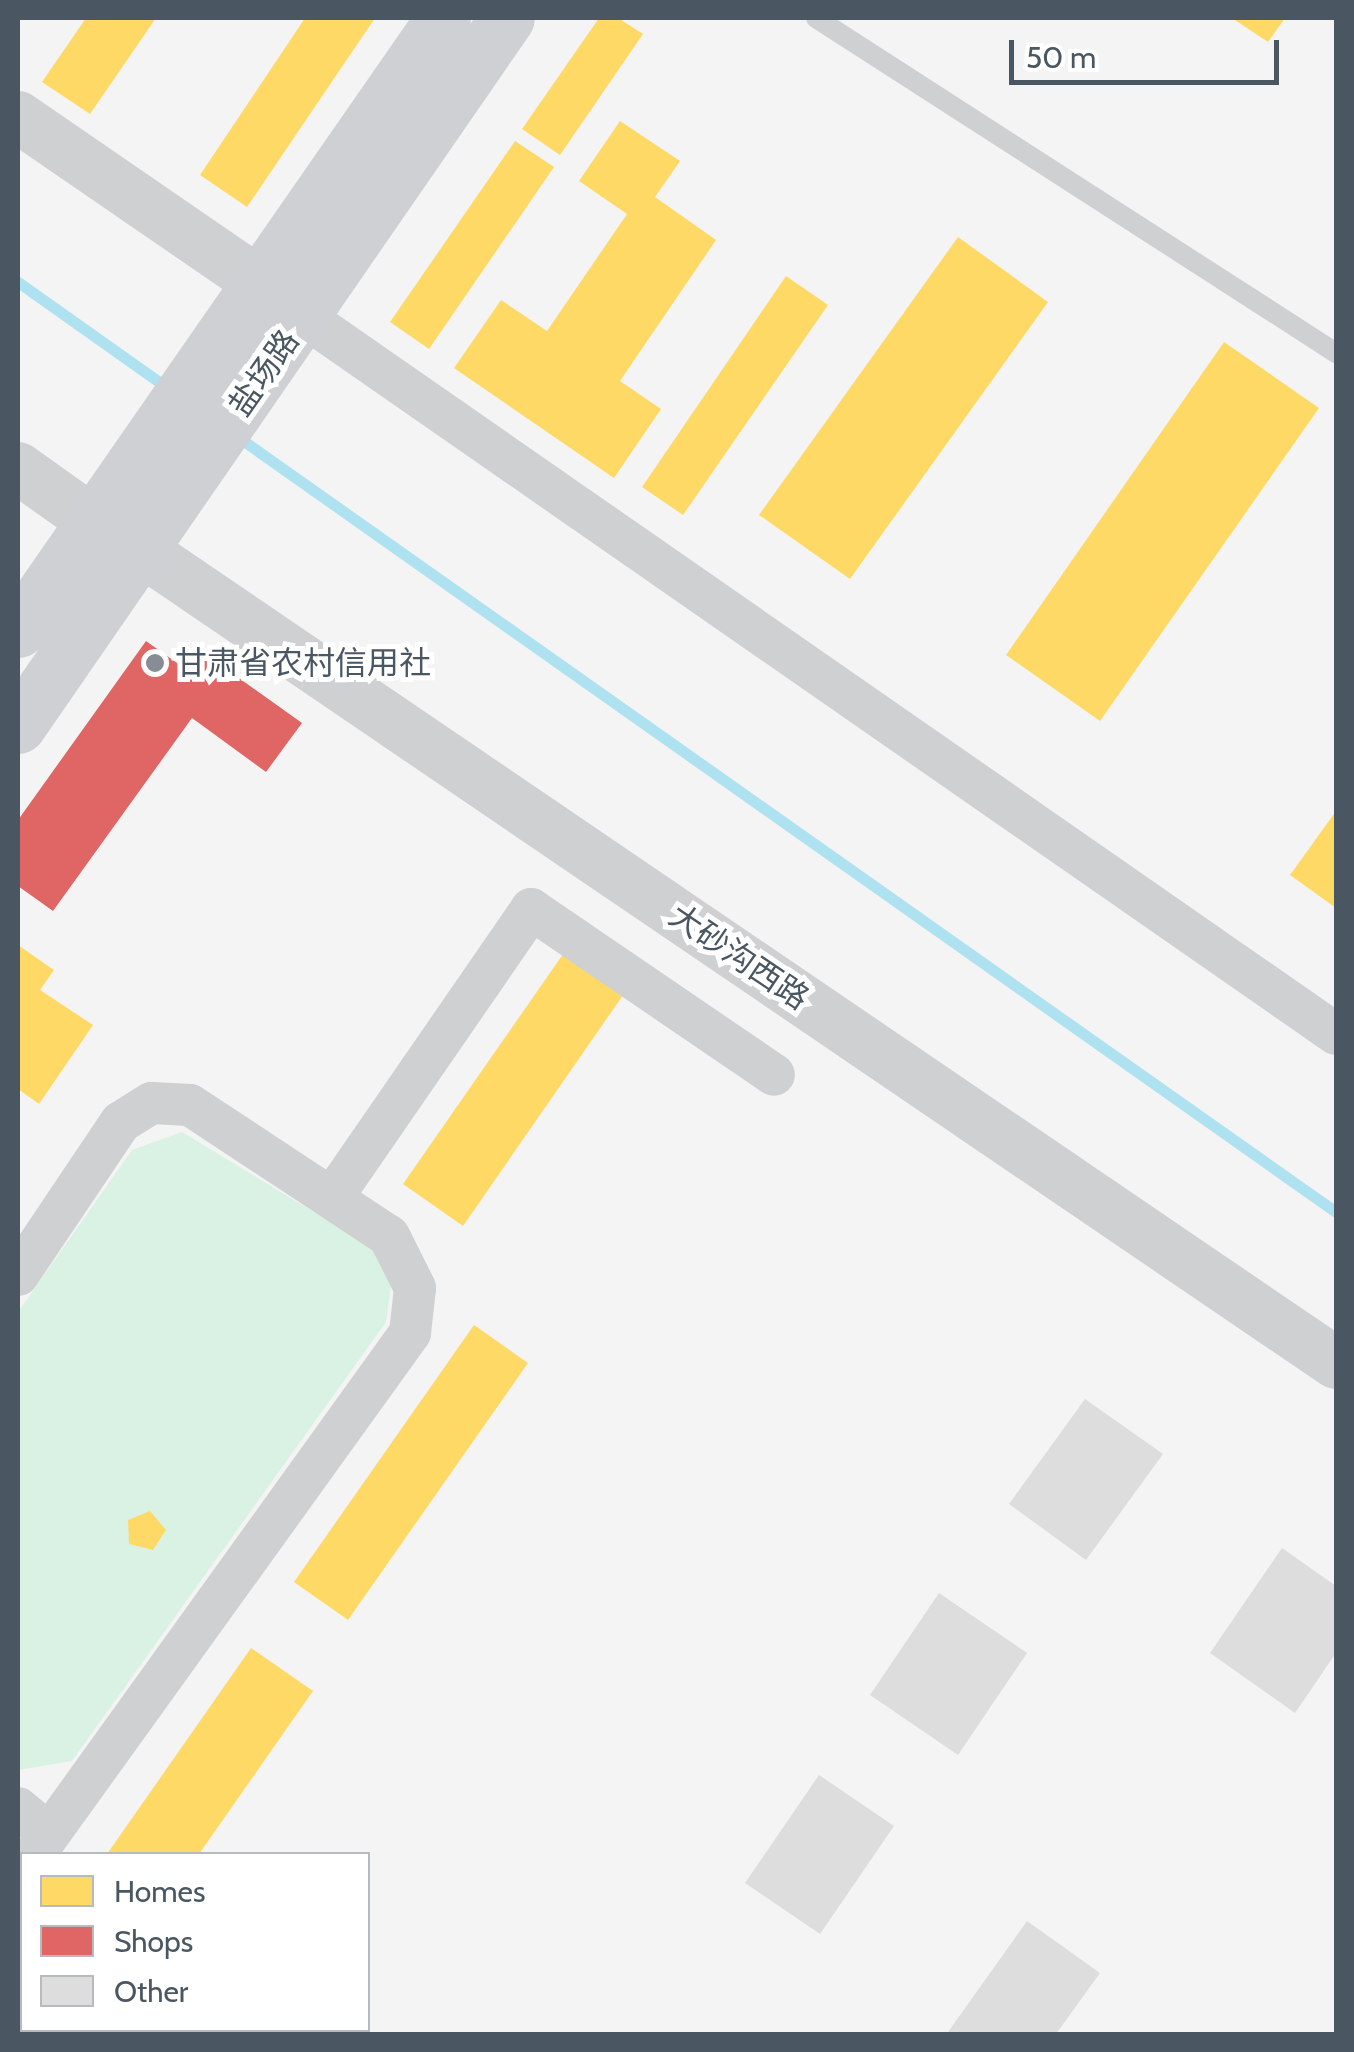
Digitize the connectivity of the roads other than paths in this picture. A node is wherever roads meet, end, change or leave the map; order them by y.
1 (443, 18) edge
2 (507, 18) edge
3 (816, 18) edge
4 (18, 117) edge
5 (282, 300) junction
6 (1336, 354) edge
7 (242, 357) junction
8 (18, 468) edge
9 (94, 522) junction
10 (141, 550) junction
11 (18, 630) edge
12 (18, 726) edge
13 (1336, 1034) edge
14 (774, 1075) dead end
15 (332, 1198) junction
16 (18, 1275) edge
17 (1336, 1364) edge
18 (34, 1832) edge

1 - 5 main road, 盐场路
2 - 5 main road, 盐场路
3 - 6 lane
4 - 5 street
5 - 7 main road, 盐场路
5 - 13 street
7 - 9 main road, 盐场路
7 - 10 main road, 盐场路
8 - 9 street
9 - 11 main road, 盐场路
10 - 12 main road, 盐场路
10 - 17 street, 大砂沟西路
14 - 15 street
15 - 16 street
15 - 18 street

